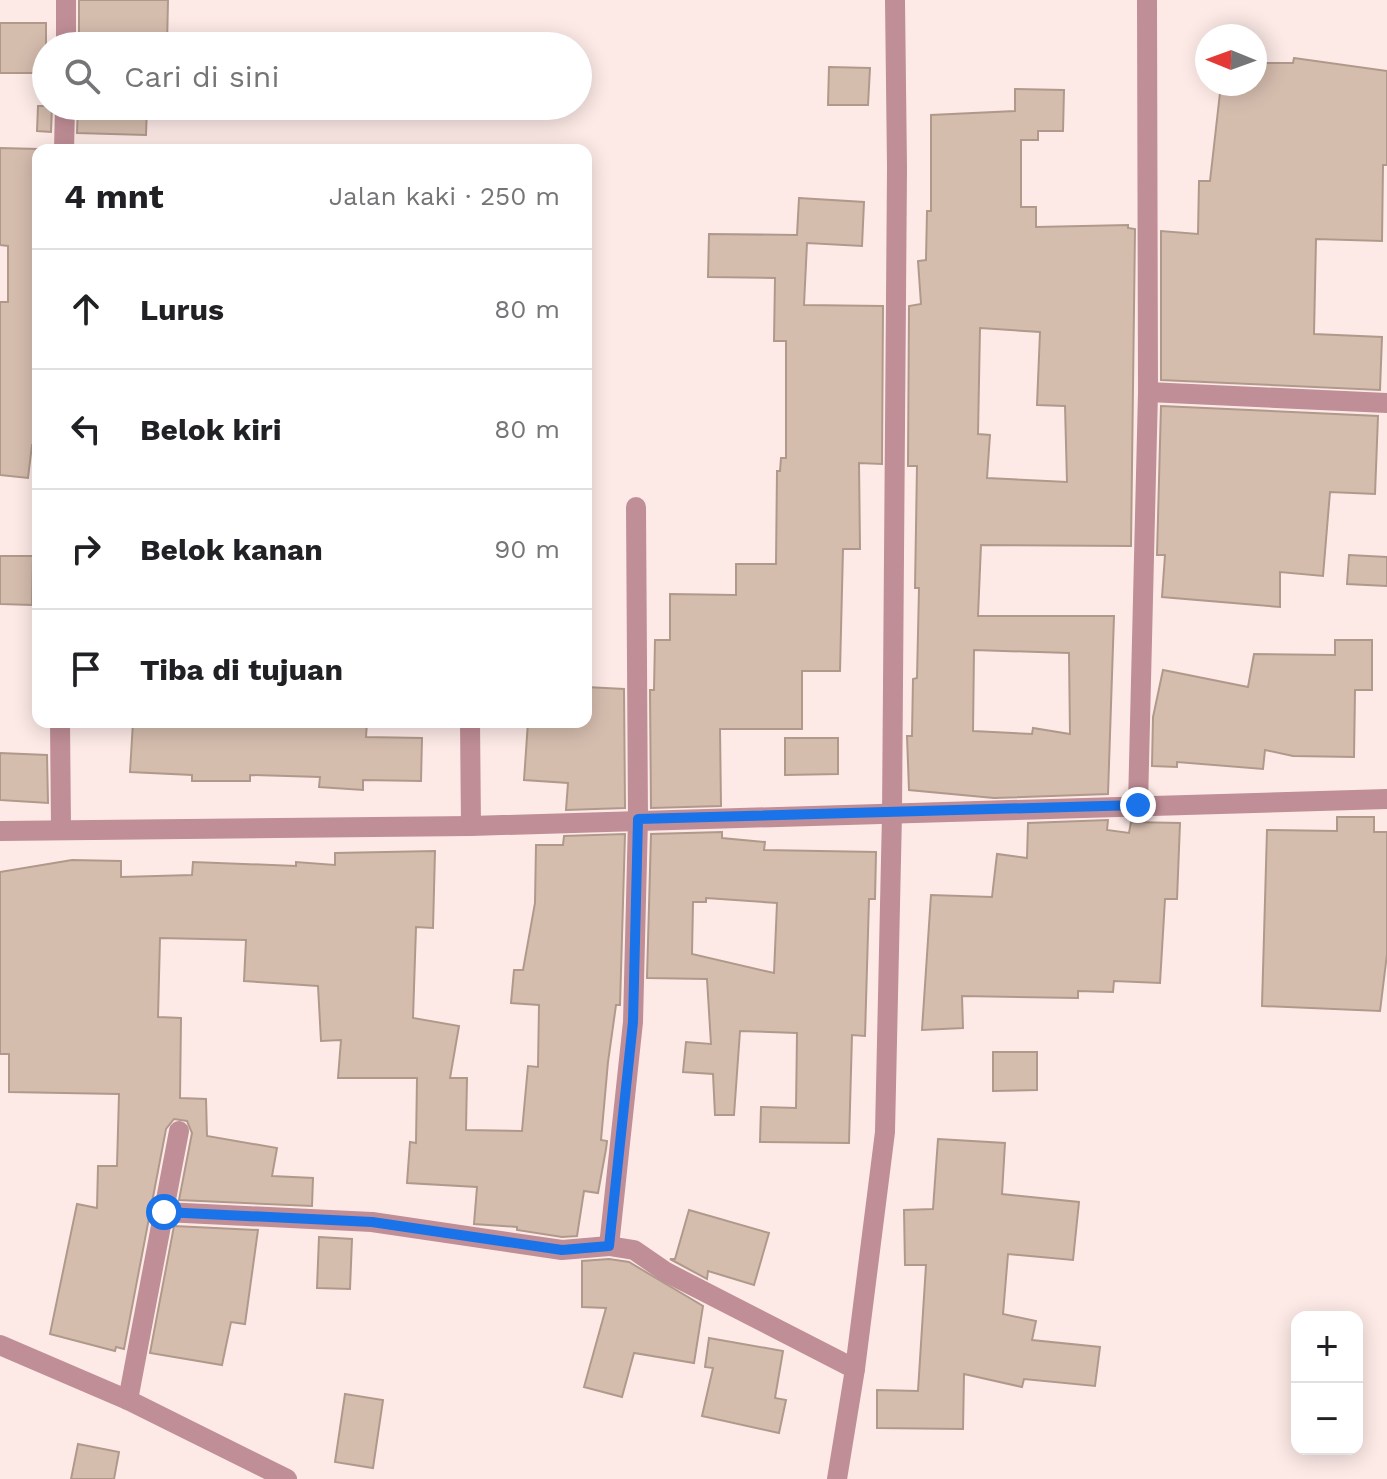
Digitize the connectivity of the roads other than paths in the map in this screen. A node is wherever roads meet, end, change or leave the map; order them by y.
1 (66, 0) edge
2 (895, 0) edge
3 (1147, 0) edge
4 (66, 32) edge
5 (65, 120) edge
6 (64, 144) edge
7 (1148, 392) junction
8 (1387, 403) edge
9 (636, 507) dead end
10 (60, 728) edge
11 (470, 728) edge
12 (1387, 799) edge
13 (1138, 805) junction
14 (892, 814) junction
15 (638, 819) junction
16 (471, 826) junction
17 (61, 827) junction
18 (0, 831) edge
19 (179, 1131) dead end
20 (164, 1212) junction
21 (609, 1246) junction
22 (0, 1345) edge
23 (855, 1369) junction
24 (128, 1400) junction
25 (287, 1479) edge
26 (837, 1479) edge

1 - 4 street
2 - 14 street
3 - 7 street
5 - 6 street
7 - 8 street
7 - 13 street
9 - 15 street
10 - 17 street
11 - 16 street
12 - 13 street
13 - 14 street
14 - 15 street
14 - 23 street
15 - 16 street
15 - 21 street
16 - 17 street
17 - 18 street
19 - 20 street
20 - 21 street
20 - 24 street
21 - 23 street
22 - 24 street
23 - 26 street
24 - 25 street

